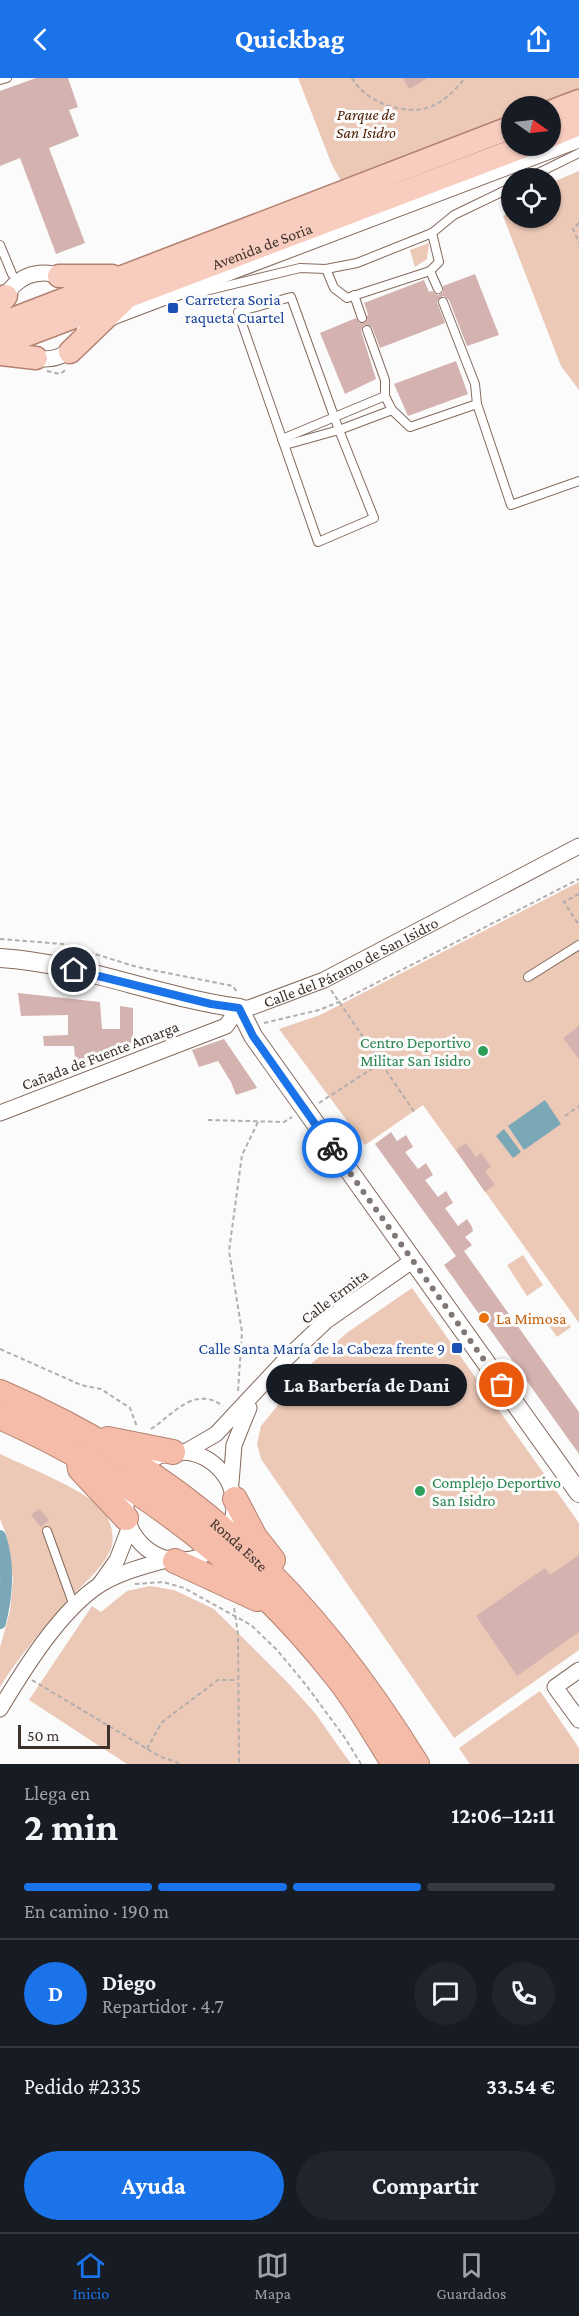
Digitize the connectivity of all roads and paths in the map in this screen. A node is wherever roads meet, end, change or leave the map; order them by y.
1 (7, 78) edge
2 (352, 78) edge
3 (465, 78) edge
4 (0, 81) edge
5 (579, 101) edge
6 (561, 108) edge
7 (579, 124) edge
8 (561, 131) edge
9 (501, 132) edge
10 (579, 140) edge
11 (579, 153) edge
12 (501, 154) edge
13 (548, 168) edge
14 (501, 192) edge
15 (579, 223) edge
16 (432, 232) junction
17 (579, 243) edge
18 (0, 245) edge
19 (326, 269) junction
20 (430, 271) junction
21 (12, 274) dead end
22 (59, 276) junction
23 (130, 284) junction
24 (438, 289) dead end
25 (354, 295) junction
26 (154, 302) junction
27 (443, 302) dead end
28 (91, 308) junction
29 (362, 318) dead end
30 (2, 327) edge
31 (367, 330) dead end
32 (70, 352) joint
33 (36, 358) joint
34 (385, 396) junction
35 (477, 404) junction
36 (392, 410) junction
37 (334, 418) junction
38 (339, 430) junction
39 (284, 442) junction
40 (579, 480) edge
41 (579, 846) edge
42 (579, 879) edge
43 (579, 894) edge
44 (579, 925) edge
45 (0, 939) edge
46 (579, 945) edge
47 (0, 958) edge
48 (528, 977) dead end
49 (324, 980) junction
50 (240, 1002) junction
51 (339, 1002) junction
52 (261, 1023) dead end
53 (380, 1063) junction
54 (579, 1106) edge
55 (305, 1110) junction
56 (0, 1113) edge
57 (415, 1113) dead end
58 (566, 1116) dead end
59 (208, 1120) dead end
60 (258, 1122) junction
61 (412, 1261) junction
62 (0, 1349) edge
63 (0, 1392) edge
64 (257, 1392) junction
65 (234, 1400) dead end
66 (230, 1410) dead end
67 (0, 1416) edge
68 (138, 1430) dead end
69 (147, 1432) dead end
70 (84, 1445) junction
71 (179, 1452) junction
72 (136, 1476) junction
73 (233, 1491) junction
74 (579, 1493) edge
75 (128, 1524) junction
76 (46, 1531) dead end
77 (221, 1540) junction
78 (170, 1560) junction
79 (100, 1584) junction
80 (131, 1584) dead end
81 (285, 1601) junction
82 (233, 1605) dead end
83 (74, 1608) junction
84 (235, 1615) junction
85 (579, 1670) edge
86 (22, 1674) junction
87 (238, 1680) junction
88 (0, 1709) edge
89 (579, 1720) edge
90 (147, 1749) junction
91 (181, 1764) edge
92 (239, 1764) edge
93 (361, 1764) edge
94 (393, 1764) edge
95 (417, 1764) edge

1 - 4 lane
2 - 3 path
5 - 6 main road
7 - 8 main road
9 - 23 main road, Avenida de Soria
10 - 26 street, Avenida de Soria
11 - 13 lane
12 - 23 main road, Avenida de Soria
14 - 16 lane
15 - 17 path
16 - 19 lane
16 - 20 lane
18 - 21 lane
19 - 25 lane
19 - 26 lane
20 - 24 lane
20 - 25 lane
22 - 23 main road
22 - 28 street
22 - 30 street
23 - 28 main road, Avenida de Soria
23 - 28 main road
25 - 29 lane
26 - 28 street, Avenida de Soria
27 - 35 lane
28 - 30 main road, Avenida de Soria
28 - 32 main road
30 - 33 main road
31 - 34 lane
32 - 33 street
34 - 36 lane
34 - 37 lane
35 - 36 lane
35 - 40 lane
36 - 38 lane
37 - 38 lane
37 - 39 lane
37 - 39 lane
38 - 39 lane
38 - 39 lane
41 - 49 street, Calle del Páramo de San Isidro
42 - 51 path, Calle del Páramo de San Isidro
43 - 44 path
45 - 50 path, Calle del Páramo de San Isidro
46 - 48 lane
47 - 50 street, Calle del Páramo de San Isidro
49 - 50 street, Calle del Páramo de San Isidro
49 - 51 path
50 - 55 street
50 - 56 street, Cañada de Fuente Amarga
51 - 52 path, Calle del Páramo de San Isidro
51 - 53 path
53 - 55 path
53 - 57 path
54 - 58 path
55 - 60 path
55 - 61 street
59 - 60 path
60 - 65 path
61 - 64 street, Calle Ermita
61 - 74 street
62 - 68 path
63 - 70 highway, Ronda Este
64 - 71 street, Calle Ermita
64 - 73 street, Calle Ermita
66 - 69 path
67 - 70 highway, Ronda Este
70 - 71 highway
70 - 72 highway, Ronda Este
70 - 75 highway
71 - 72 street, Calle Ermita
71 - 73 street
72 - 75 street
72 - 77 highway, Ronda Este
73 - 77 street, Calle Ermita
73 - 81 highway
75 - 78 street
75 - 79 street
76 - 83 lane
77 - 78 street
77 - 81 highway, Ronda Este
78 - 79 street
78 - 81 highway
79 - 83 street
80 - 84 path
81 - 94 highway, Ronda Este
81 - 95 highway, Ronda Este
82 - 84 path
83 - 86 street
84 - 87 path
84 - 93 path
85 - 89 street
86 - 88 street
86 - 90 path
87 - 90 path
87 - 92 path
90 - 91 path

